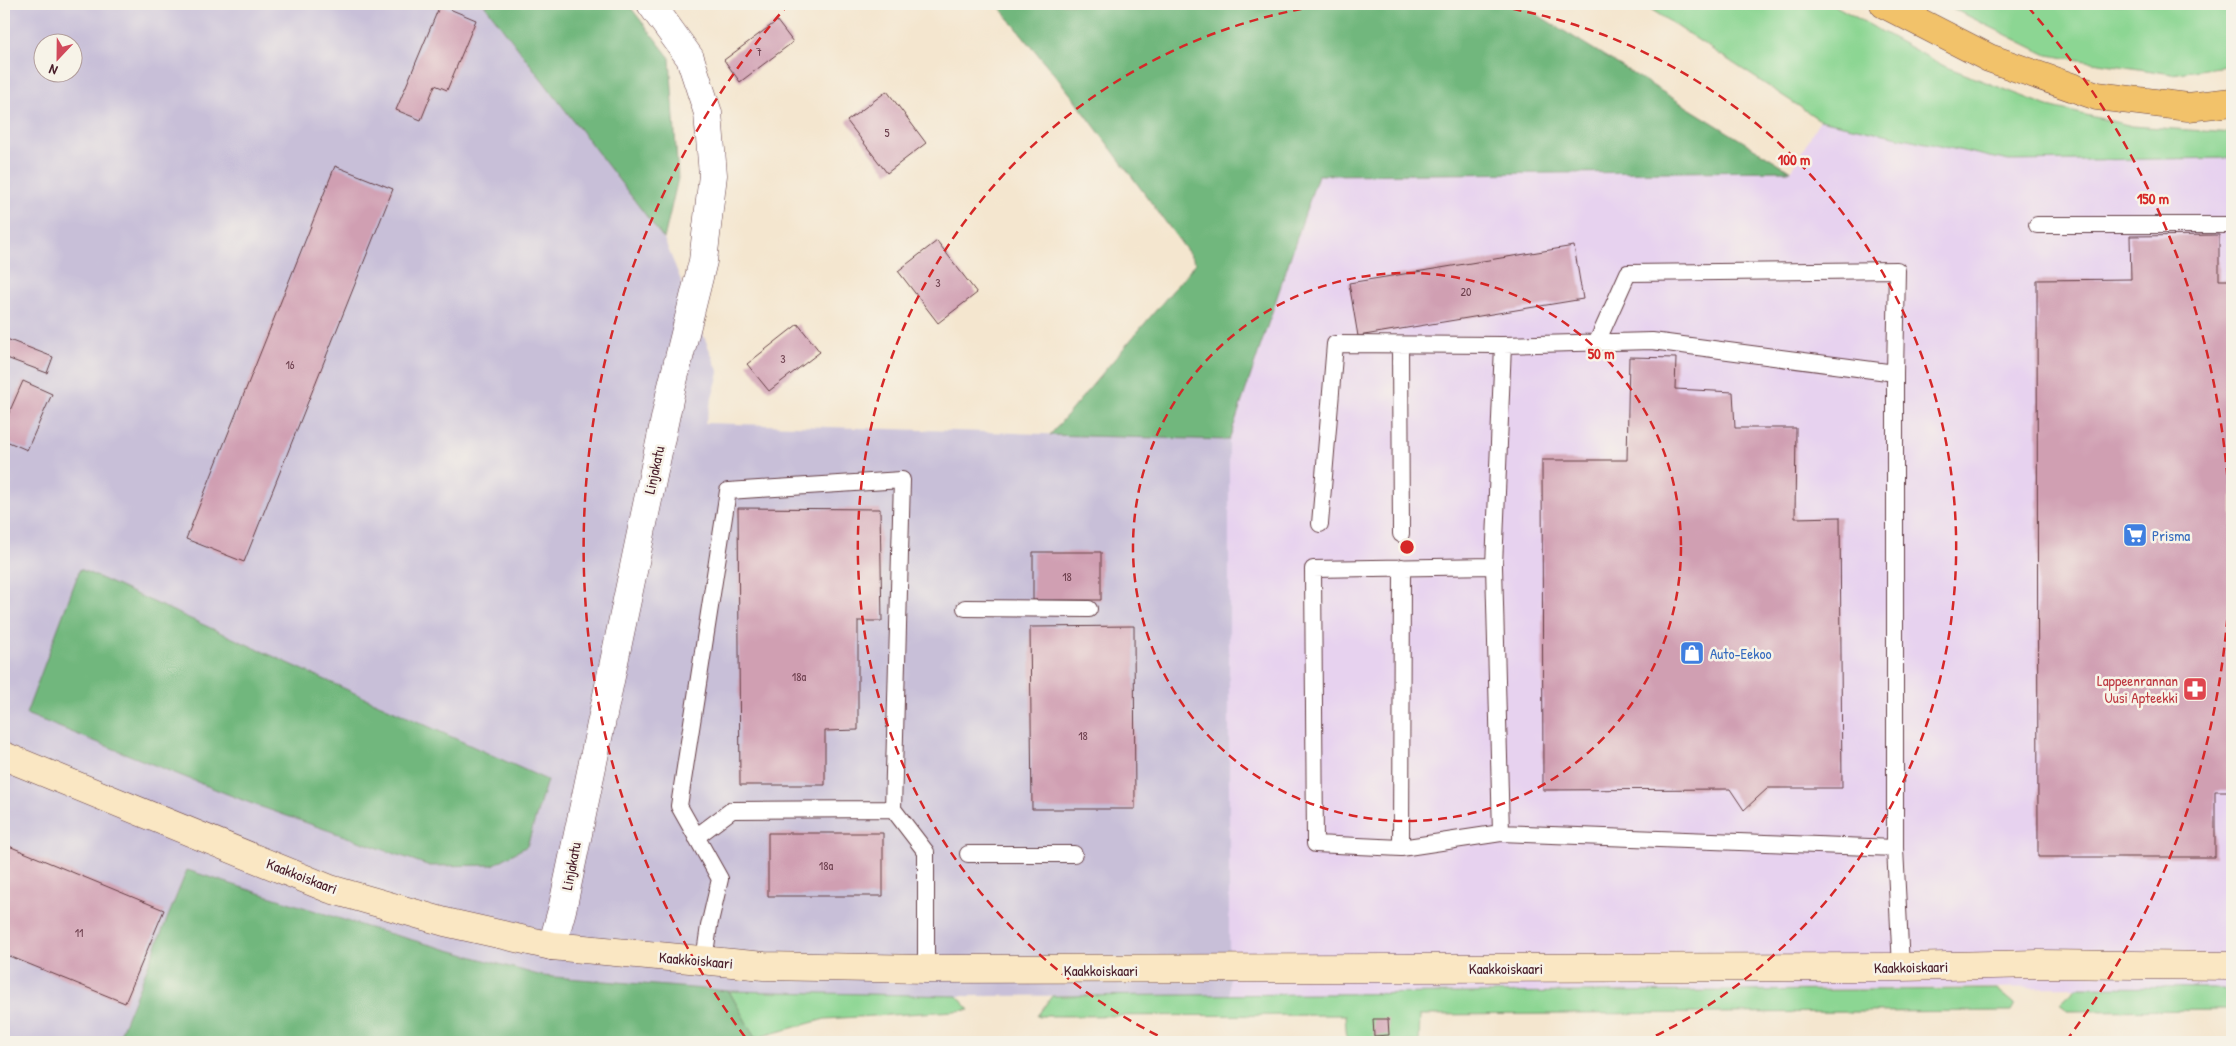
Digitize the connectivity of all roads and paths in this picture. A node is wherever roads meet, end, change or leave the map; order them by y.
1 (651, 4) edge
2 (1884, 4) edge
3 (2232, 102) edge
4 (2037, 225) dead end
5 (2232, 225) edge
6 (1597, 342) junction
7 (1400, 344) junction
8 (1503, 345) junction
9 (1895, 373) junction
10 (1320, 524) dead end
11 (1400, 534) dead end
12 (1494, 566) junction
13 (1402, 568) junction
14 (965, 608) dead end
15 (1090, 609) dead end
16 (4, 756) edge
17 (893, 809) junction
18 (1501, 833) junction
19 (696, 837) junction
20 (1401, 848) junction
21 (1895, 848) junction
22 (968, 854) dead end
23 (1074, 854) dead end
24 (552, 946) junction
25 (704, 960) junction
26 (2232, 966) edge
27 (1901, 967) junction
28 (926, 969) junction

1 - 24 street, Linjakatu
2 - 3 highway
4 - 5 lane
6 - 8 lane
6 - 9 lane
6 - 9 lane
7 - 8 lane
7 - 10 lane
7 - 11 lane
8 - 12 lane
9 - 21 lane
12 - 13 lane
12 - 18 lane
13 - 20 lane
13 - 20 lane
14 - 15 lane
16 - 24 street, Kaakkoiskaari
17 - 19 lane
17 - 19 lane
17 - 28 lane
18 - 20 lane
18 - 21 lane
19 - 25 lane
21 - 27 lane
22 - 23 lane
24 - 25 street, Kaakkoiskaari
25 - 28 street, Kaakkoiskaari
26 - 27 street, Kaakkoiskaari
27 - 28 street, Kaakkoiskaari

